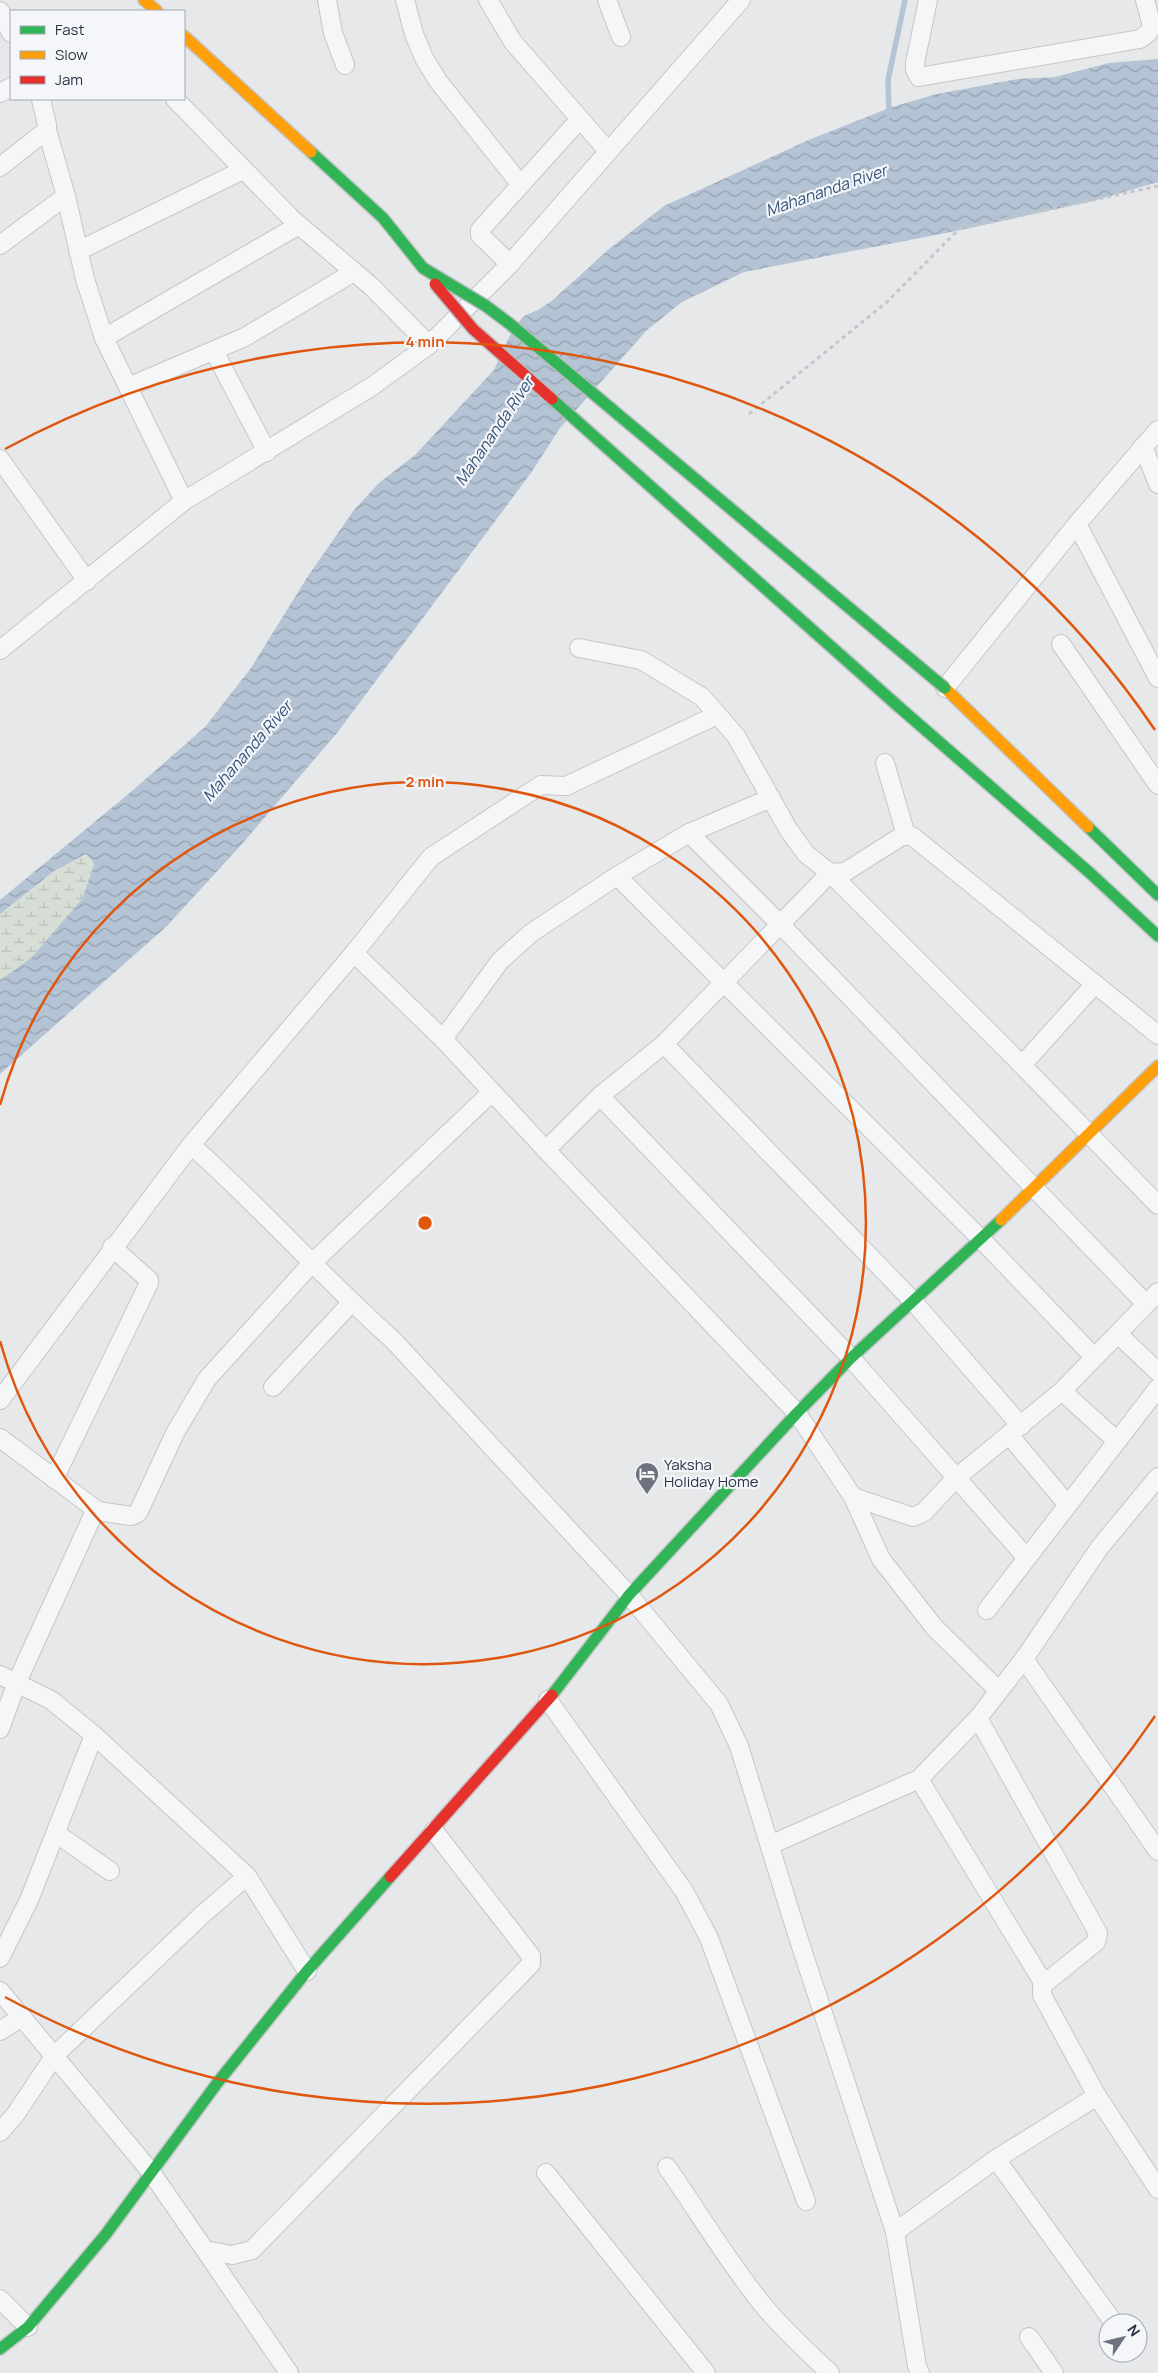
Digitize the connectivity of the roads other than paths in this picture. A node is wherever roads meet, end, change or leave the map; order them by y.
1 (144, 0) edge
2 (327, 0) edge
3 (405, 0) edge
4 (488, 0) edge
5 (607, 0) edge
6 (741, 0) edge
7 (928, 0) edge
8 (1145, 0) edge
9 (156, 10) edge
10 (0, 11) edge
11 (10, 31) edge
12 (185, 37) edge
13 (620, 37) dead end
14 (345, 64) dead end
15 (175, 100) edge
16 (45, 101) edge
17 (580, 119) junction
18 (46, 130) junction
19 (608, 151) junction
20 (0, 167) edge
21 (243, 170) junction
22 (521, 185) junction
23 (66, 196) junction
24 (299, 225) junction
25 (0, 245) edge
26 (78, 251) junction
27 (510, 264) junction
28 (422, 268) junction
29 (354, 272) junction
30 (104, 338) junction
31 (429, 344) junction
32 (214, 351) junction
33 (128, 387) junction
34 (1158, 430) edge
35 (1143, 446) junction
36 (267, 452) junction
37 (0, 459) edge
38 (1158, 484) edge
39 (184, 501) junction
40 (1077, 524) junction
41 (86, 581) junction
42 (1061, 644) dead end
43 (579, 648) dead end
44 (0, 650) edge
45 (1158, 678) edge
46 (945, 688) junction
47 (717, 714) junction
48 (885, 763) dead end
49 (1158, 786) edge
50 (771, 798) junction
51 (689, 833) junction
52 (906, 835) junction
53 (830, 873) junction
54 (617, 876) junction
55 (1158, 895) edge
56 (779, 923) junction
57 (1158, 936) edge
58 (354, 953) junction
59 (724, 981) junction
60 (1095, 984) junction
61 (1158, 1035) edge
62 (443, 1039) junction
63 (664, 1044) junction
64 (1022, 1065) junction
65 (1158, 1066) edge
66 (492, 1092) junction
67 (600, 1096) junction
68 (1088, 1133) junction
69 (191, 1144) junction
70 (546, 1150) junction
71 (1034, 1186) junction
72 (1158, 1205) edge
73 (981, 1239) junction
74 (112, 1247) junction
75 (312, 1263) junction
76 (1152, 1298) edge
77 (912, 1300) junction
78 (351, 1303) junction
79 (1118, 1334) junction
80 (1094, 1357) junction
81 (851, 1358) junction
82 (1158, 1372) edge
83 (274, 1387) dead end
84 (1158, 1388) edge
85 (1062, 1391) junction
86 (0, 1400) edge
87 (797, 1412) junction
88 (1015, 1431) junction
89 (0, 1438) edge
90 (1117, 1441) junction
91 (1158, 1477) edge
92 (956, 1478) junction
93 (54, 1479) junction
94 (853, 1497) junction
95 (1067, 1504) junction
96 (98, 1511) junction
97 (1026, 1557) junction
98 (629, 1595) junction
99 (987, 1610) dead end
100 (1024, 1659) junction
101 (0, 1675) edge
102 (17, 1682) junction
103 (999, 1691) junction
104 (548, 1700) junction
105 (978, 1718) junction
106 (0, 1729) edge
107 (94, 1735) junction
108 (920, 1779) junction
109 (434, 1831) junction
110 (57, 1834) junction
111 (770, 1845) junction
112 (1158, 1851) edge
113 (110, 1871) dead end
114 (247, 1876) junction
115 (0, 1958) edge
116 (307, 1970) junction
117 (1044, 1984) junction
118 (0, 1991) edge
119 (22, 2017) junction
120 (0, 2031) edge
121 (55, 2055) junction
122 (1097, 2096) junction
123 (0, 2132) edge
124 (996, 2159) junction
125 (1152, 2164) edge
126 (667, 2167) dead end
127 (151, 2172) junction
128 (546, 2174) dead end
129 (1158, 2189) edge
130 (806, 2201) dead end
131 (895, 2232) junction
132 (204, 2250) junction
133 (0, 2299) edge
134 (1107, 2313) edge
135 (28, 2327) junction
136 (1029, 2336) dead end
137 (0, 2349) edge
138 (289, 2373) edge
139 (706, 2373) edge
140 (830, 2373) edge
141 (920, 2373) edge
142 (1054, 2373) edge

1 - 9 main road
2 - 14 street
3 - 22 street
4 - 17 street
5 - 13 street
6 - 19 street
7 - 8 street
10 - 11 street
12 - 28 main road
15 - 21 street
16 - 18 street
17 - 19 street
17 - 22 street
18 - 20 street
18 - 23 street
19 - 27 street
21 - 24 street
21 - 26 street
22 - 27 street
23 - 25 street
23 - 26 street
24 - 29 street
24 - 30 street
26 - 30 street
27 - 31 street
28 - 46 main road, bridge
28 - 57 main road, bridge
29 - 31 street
29 - 32 street
30 - 33 street
31 - 36 street
32 - 33 street
32 - 36 street
33 - 39 street
34 - 35 street
35 - 38 street
35 - 40 street
36 - 39 street
37 - 41 street
39 - 41 street
40 - 45 street
40 - 46 street
41 - 44 street
42 - 49 street
43 - 47 street
46 - 55 main road
47 - 50 street
47 - 58 street
48 - 52 street
50 - 51 street
50 - 53 street
51 - 54 street
51 - 56 street
52 - 53 street
52 - 60 street
53 - 56 street
53 - 64 street
54 - 59 street
54 - 62 street
56 - 59 street
56 - 71 street
58 - 62 street
58 - 69 street
59 - 63 street
59 - 73 street
60 - 61 street
60 - 64 street
62 - 66 street
63 - 67 street
63 - 77 street
64 - 68 street
65 - 68 main road
66 - 70 street
66 - 75 street
67 - 70 street
67 - 81 street
68 - 71 main road
68 - 72 street
69 - 74 street
69 - 75 street
70 - 87 street
71 - 73 main road
71 - 76 street
73 - 77 main road
73 - 80 street
74 - 86 street
74 - 93 street
75 - 78 street
75 - 96 street
76 - 79 street
77 - 81 main road
77 - 88 street
78 - 83 street
78 - 98 street
79 - 80 street
79 - 82 street
80 - 85 street
81 - 87 main road
81 - 92 street
84 - 90 street
85 - 88 street
85 - 90 street
87 - 94 street
87 - 98 main road
88 - 92 street
88 - 95 street
89 - 93 street
90 - 95 street
91 - 100 street
92 - 94 street
92 - 97 street
93 - 96 street
94 - 103 street
95 - 97 street
96 - 102 street
97 - 99 street
98 - 104 main road
98 - 111 street
100 - 103 street
100 - 112 street
101 - 102 street
102 - 106 street
102 - 107 street
103 - 105 street
104 - 109 main road
104 - 130 street
105 - 108 street
105 - 117 street
107 - 110 street
107 - 114 street
108 - 111 street
108 - 117 street
109 - 116 main road
109 - 132 street
110 - 113 street
110 - 115 street
111 - 131 street
114 - 116 street
114 - 121 street
116 - 127 main road
117 - 122 street
118 - 119 street
119 - 120 street
119 - 121 street
121 - 123 street
121 - 127 street
122 - 124 street
122 - 125 street
124 - 131 street
124 - 134 street
125 - 129 street
126 - 140 street
127 - 132 street
127 - 135 main road
128 - 139 street
131 - 141 street
132 - 138 street
133 - 135 street
135 - 137 main road
136 - 142 street

